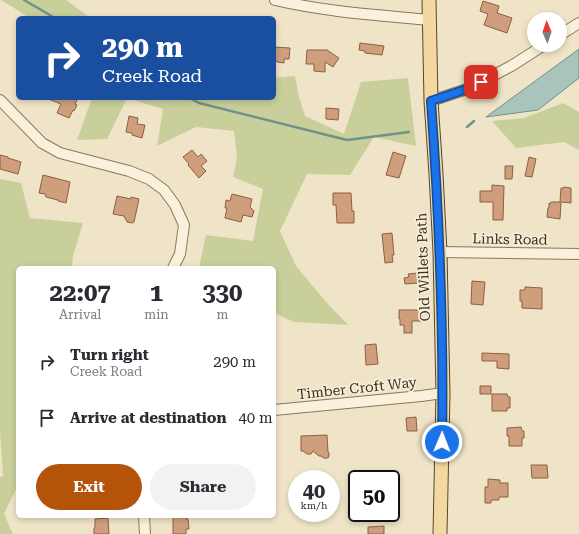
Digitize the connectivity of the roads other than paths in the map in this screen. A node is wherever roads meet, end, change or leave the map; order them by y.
1 (275, 0) edge
2 (430, 0) edge
3 (430, 20) junction
4 (579, 23) edge
5 (567, 31) edge
6 (534, 52) edge
7 (0, 100) edge
8 (431, 101) junction
9 (440, 252) junction
10 (579, 254) edge
11 (174, 266) edge
12 (443, 393) junction
13 (276, 410) edge
14 (144, 518) edge
15 (144, 534) edge
16 (440, 534) edge

1 - 3 street
2 - 3 main road, Old Willets Path
3 - 8 main road, Old Willets Path
4 - 5 street
6 - 8 street
7 - 11 street
8 - 9 main road, Old Willets Path
9 - 10 street, Links Road
9 - 12 main road, Old Willets Path
12 - 13 street, Timber Croft Way
12 - 16 main road, Old Willets Path
14 - 15 street

